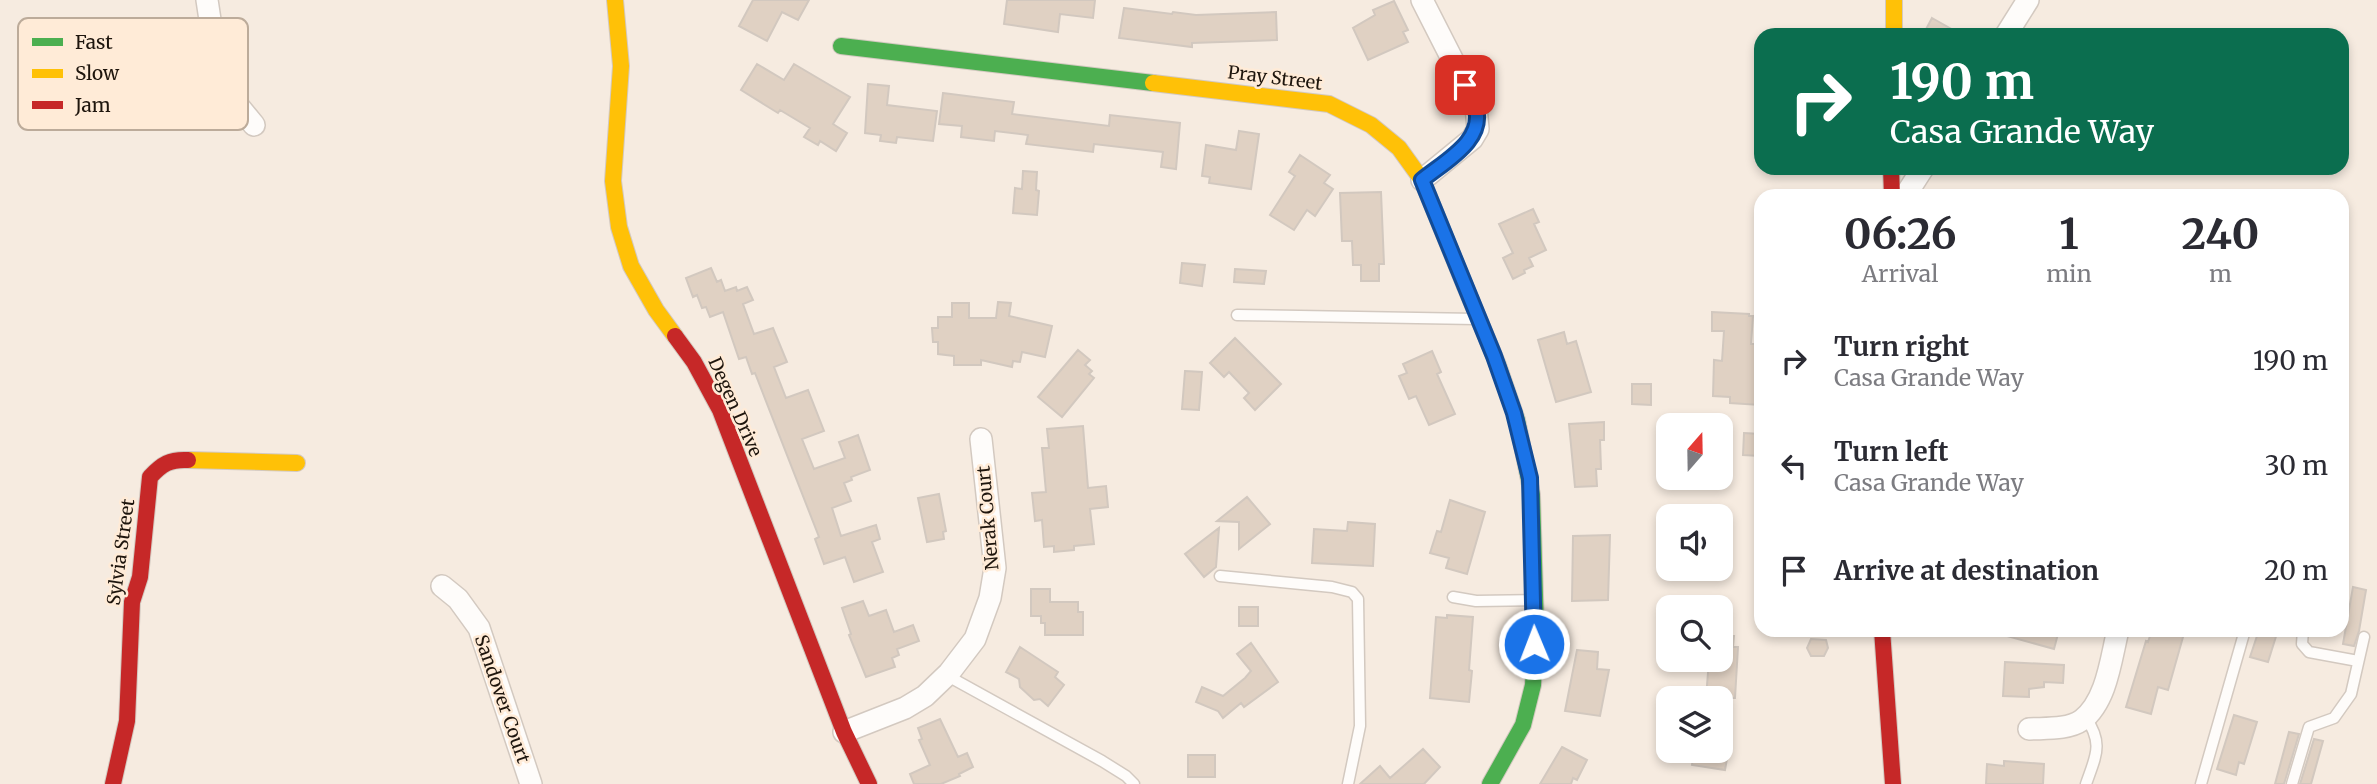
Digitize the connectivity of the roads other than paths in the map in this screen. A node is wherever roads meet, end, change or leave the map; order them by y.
1 (207, 0) edge
2 (615, 0) edge
3 (1422, 0) edge
4 (1894, 0) edge
5 (2028, 0) edge
6 (210, 18) edge
7 (1894, 28) edge
8 (2010, 28) edge
9 (841, 46) dead end
10 (248, 118) edge
11 (254, 125) dead end
12 (1422, 180) junction
13 (1237, 315) dead end
14 (1478, 319) junction
15 (981, 439) dead end
16 (297, 463) dead end
17 (1220, 576) dead end
18 (442, 586) dead end
19 (1453, 597) dead end
20 (1534, 600) junction
21 (1882, 637) edge
22 (2116, 637) edge
23 (2243, 637) edge
24 (2302, 637) edge
25 (2364, 637) dead end
26 (2358, 661) junction
27 (946, 675) junction
28 (2085, 716) junction
29 (2029, 729) dead end
30 (844, 733) junction
31 (113, 784) edge
32 (531, 784) edge
33 (869, 784) edge
34 (1134, 784) edge
35 (1348, 784) edge
36 (1490, 784) edge
37 (1893, 784) edge
38 (2086, 784) edge
39 (2202, 784) edge
40 (2292, 784) edge

1 - 6 street
2 - 30 street, Degen Drive
3 - 12 street
4 - 7 street
5 - 8 street
9 - 12 street, Pray Street
10 - 11 street
12 - 14 street, Pray Street
13 - 14 lane
14 - 20 street, Pray Street
15 - 27 street, Nerak Court
16 - 31 street, Sylvia Street
17 - 35 lane
18 - 32 street, Sandover Court
19 - 20 lane
20 - 36 street, Pray Street
21 - 37 street
22 - 28 street
23 - 39 lane
24 - 26 lane
25 - 26 lane
26 - 40 lane
27 - 30 street, Nerak Court
27 - 34 lane
28 - 29 street
28 - 38 lane
30 - 33 street, Degen Drive

